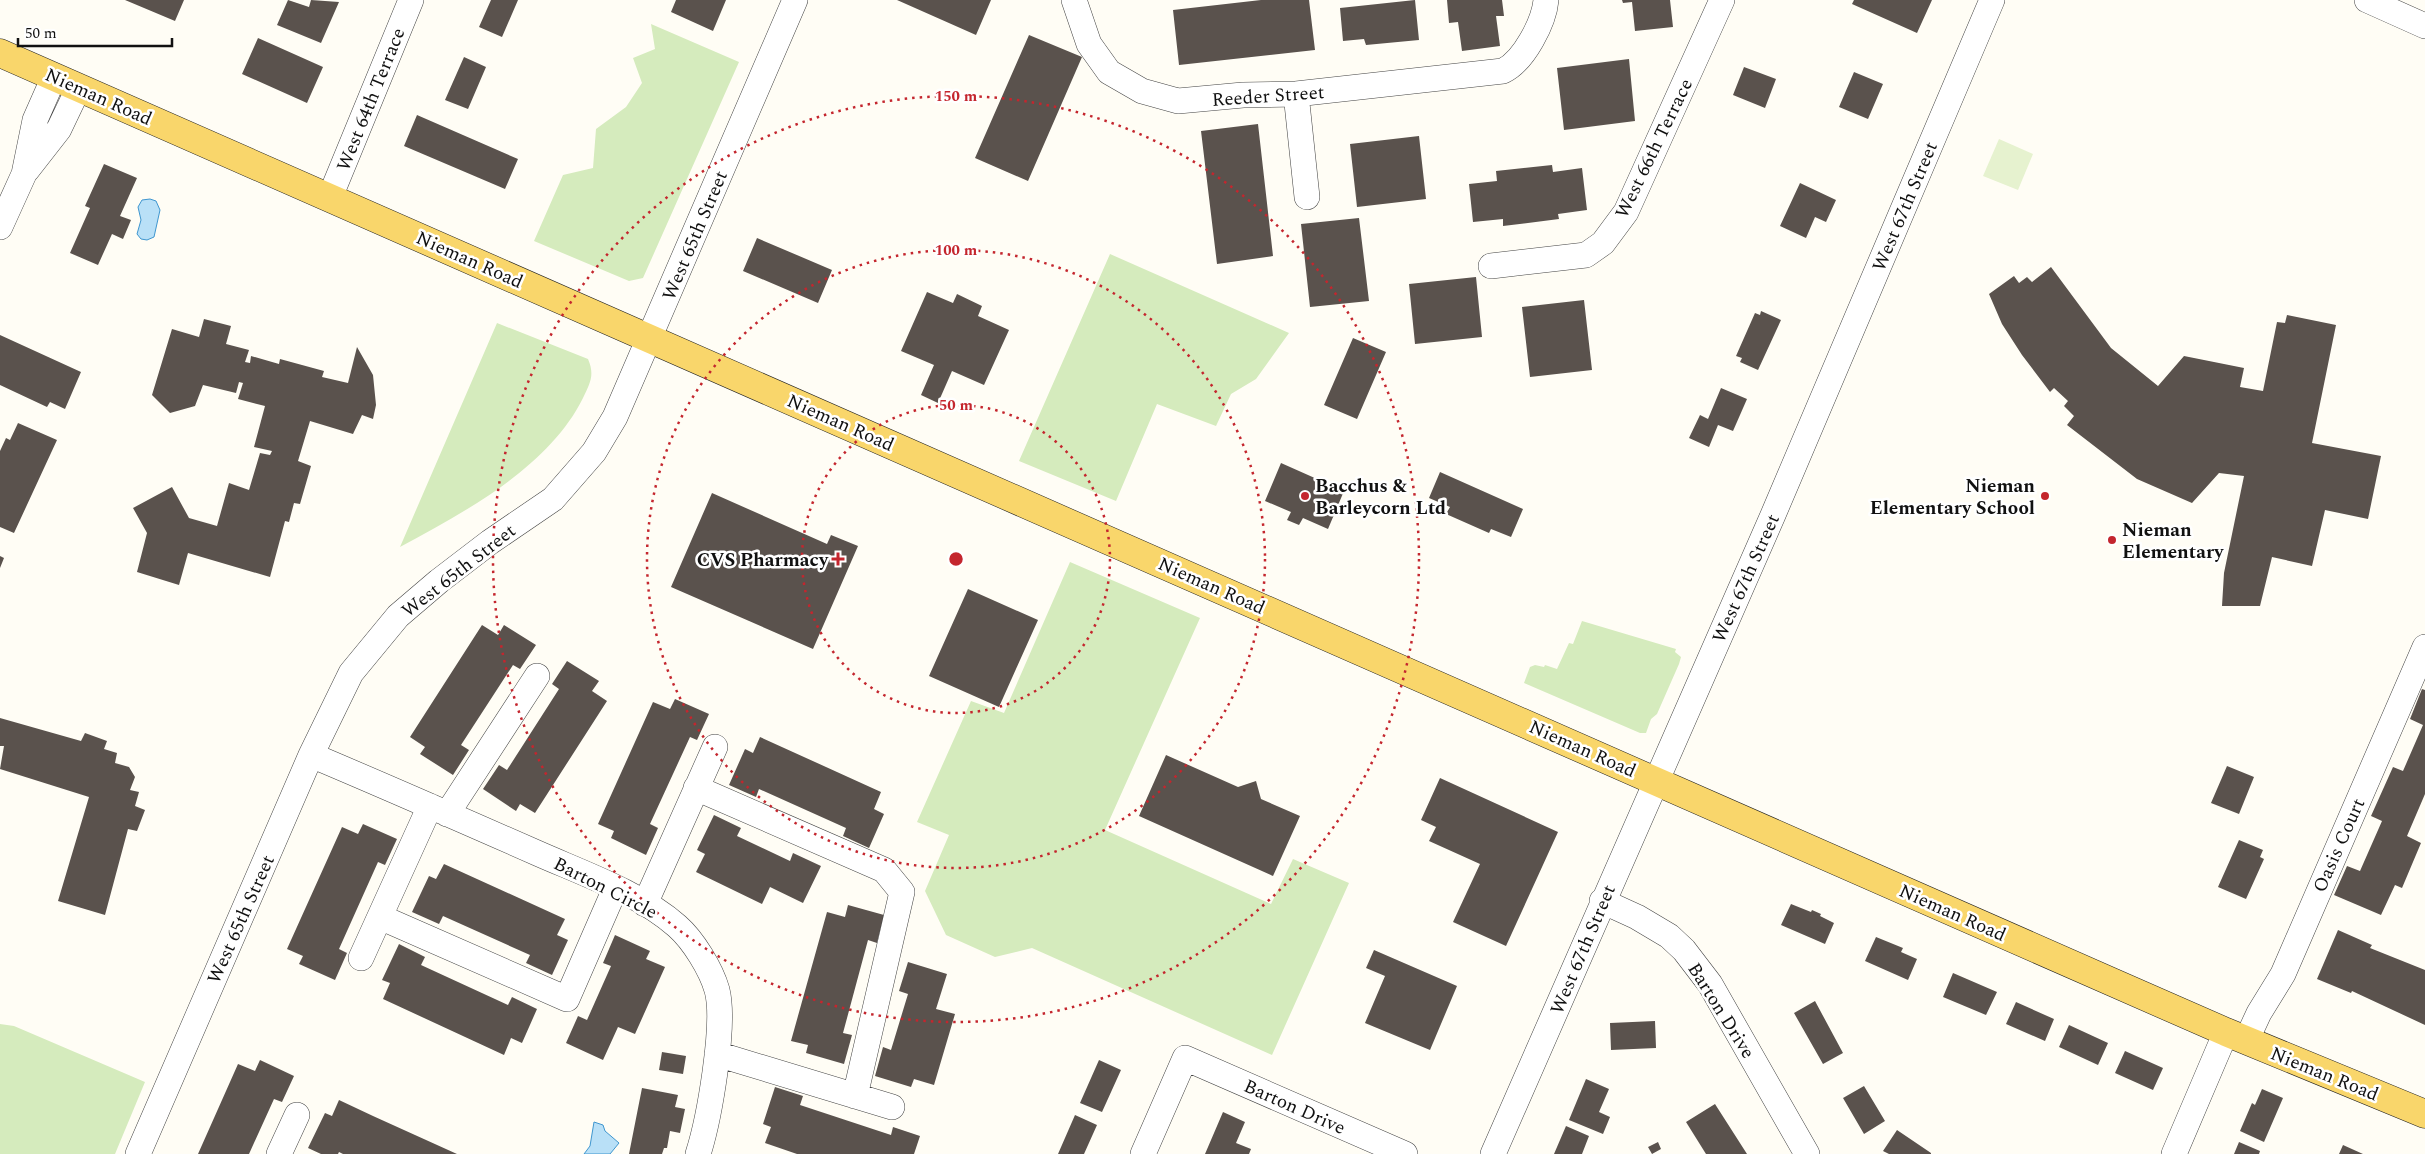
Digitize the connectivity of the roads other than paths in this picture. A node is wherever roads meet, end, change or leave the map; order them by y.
1 (411, 0) edge
2 (794, 0) edge
3 (1074, 0) edge
4 (1546, 0) edge
5 (1722, 0) edge
6 (1992, 0) edge
7 (2367, 0) edge
8 (2425, 26) edge
9 (0, 53) edge
10 (54, 77) junction
11 (79, 87) junction
12 (1296, 94) junction
13 (24, 174) junction
14 (330, 197) junction
15 (1307, 197) dead end
16 (0, 226) edge
17 (1491, 266) dead end
18 (650, 339) junction
19 (2425, 647) edge
20 (537, 676) dead end
21 (715, 747) dead end
22 (311, 754) junction
23 (1656, 780) junction
24 (696, 788) junction
25 (438, 810) junction
26 (615, 889) junction
27 (1602, 901) junction
28 (645, 904) junction
29 (380, 917) junction
30 (361, 958) dead end
31 (2236, 1037) junction
32 (717, 1054) junction
33 (854, 1096) junction
34 (892, 1107) dead end
35 (2425, 1114) edge
36 (297, 1115) dead end
37 (138, 1154) edge
38 (280, 1154) edge
39 (698, 1154) edge
40 (1143, 1154) edge
41 (1405, 1154) edge
42 (1493, 1154) edge
43 (1807, 1154) edge
44 (2174, 1154) edge

1 - 14 street, West 64th Terrace
2 - 18 street, West 65th Street
3 - 12 street, Reeder Street
4 - 12 street, Reeder Street
5 - 17 street, West 66th Terrace
6 - 23 street, West 67th Street
7 - 8 street
9 - 10 main road, Nieman Road
10 - 11 main road, Nieman Road
10 - 13 street
11 - 13 street
11 - 14 main road, Nieman Road
12 - 15 street
13 - 16 street
14 - 18 main road, Nieman Road
18 - 22 street, West 65th Street
18 - 23 main road, Nieman Road
19 - 31 street, Oasis Court
20 - 25 street
21 - 24 street
22 - 25 street, Barton Circle
22 - 37 street, West 65th Street
23 - 27 street, West 67th Street
23 - 31 main road, Nieman Road
24 - 28 street
24 - 33 street
25 - 26 street, Barton Circle
25 - 29 street
26 - 28 street, Barton Circle
26 - 29 street
27 - 42 street, West 67th Street
27 - 43 street, Barton Drive
28 - 32 street, Barton Circle
29 - 30 street
31 - 35 main road, Nieman Road
31 - 44 street, Oasis Court
32 - 33 street
32 - 39 street, Barton Circle
33 - 34 street
36 - 38 street
40 - 41 street, Barton Drive

